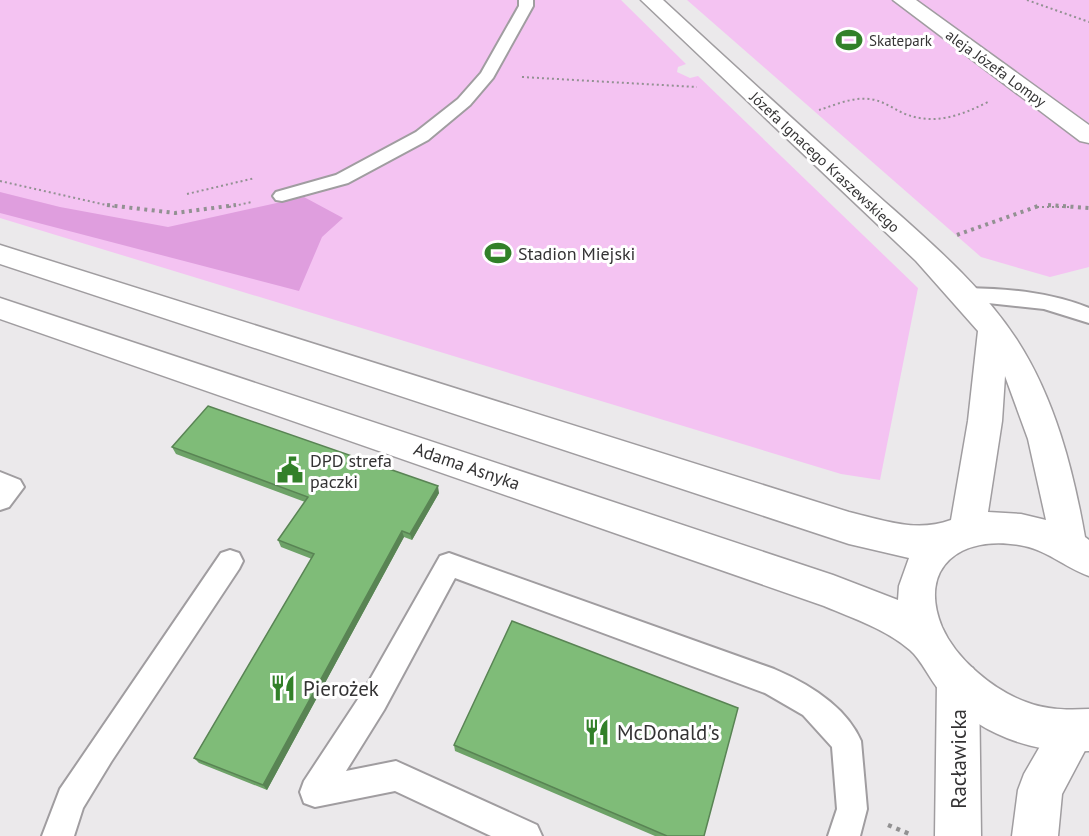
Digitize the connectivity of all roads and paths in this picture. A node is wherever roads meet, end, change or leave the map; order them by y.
1 (526, 0) edge
2 (651, 0) edge
3 (903, 0) edge
4 (1027, 0) edge
5 (1089, 22) edge
6 (488, 75) junction
7 (740, 84) junction
8 (1020, 85) junction
9 (781, 121) junction
10 (1089, 136) edge
11 (263, 177) dead end
12 (0, 181) edge
13 (187, 194) dead end
14 (282, 196) joint
15 (1089, 208) edge
16 (948, 238) dead end
17 (0, 254) edge
18 (967, 295) junction
19 (0, 308) edge
20 (1089, 316) edge
21 (993, 331) junction
22 (0, 482) edge
23 (0, 500) edge
24 (954, 536) junction
25 (1079, 553) edge
26 (230, 561) dead end
27 (927, 639) junction
28 (958, 682) junction
29 (1081, 731) edge
30 (58, 836) edge
31 (526, 836) edge
32 (844, 836) edge
33 (958, 836) edge
34 (1035, 836) edge

1 - 6 lane
2 - 7 main road, Józefa Ignacego Kraszewskiego
3 - 8 main road, aleja Józefa Lompy
4 - 5 path
6 - 7 path
6 - 14 lane
7 - 9 main road, Józefa Ignacego Kraszewskiego
8 - 9 path
8 - 10 main road, aleja Józefa Lompy
9 - 18 main road, Józefa Ignacego Kraszewskiego
11 - 13 path
12 - 14 path
15 - 16 path
17 - 24 main road
18 - 20 lane
18 - 21 main road, Józefa Ignacego Kraszewskiego
19 - 27 main road, Adama Asnyka
21 - 24 main road
21 - 25 main road, Józefa Ignacego Kraszewskiego
22 - 23 lane
24 - 25 main road
24 - 27 main road
26 - 30 lane
27 - 28 main road
28 - 29 main road
28 - 33 main road, Racławicka
29 - 34 main road
31 - 32 lane

